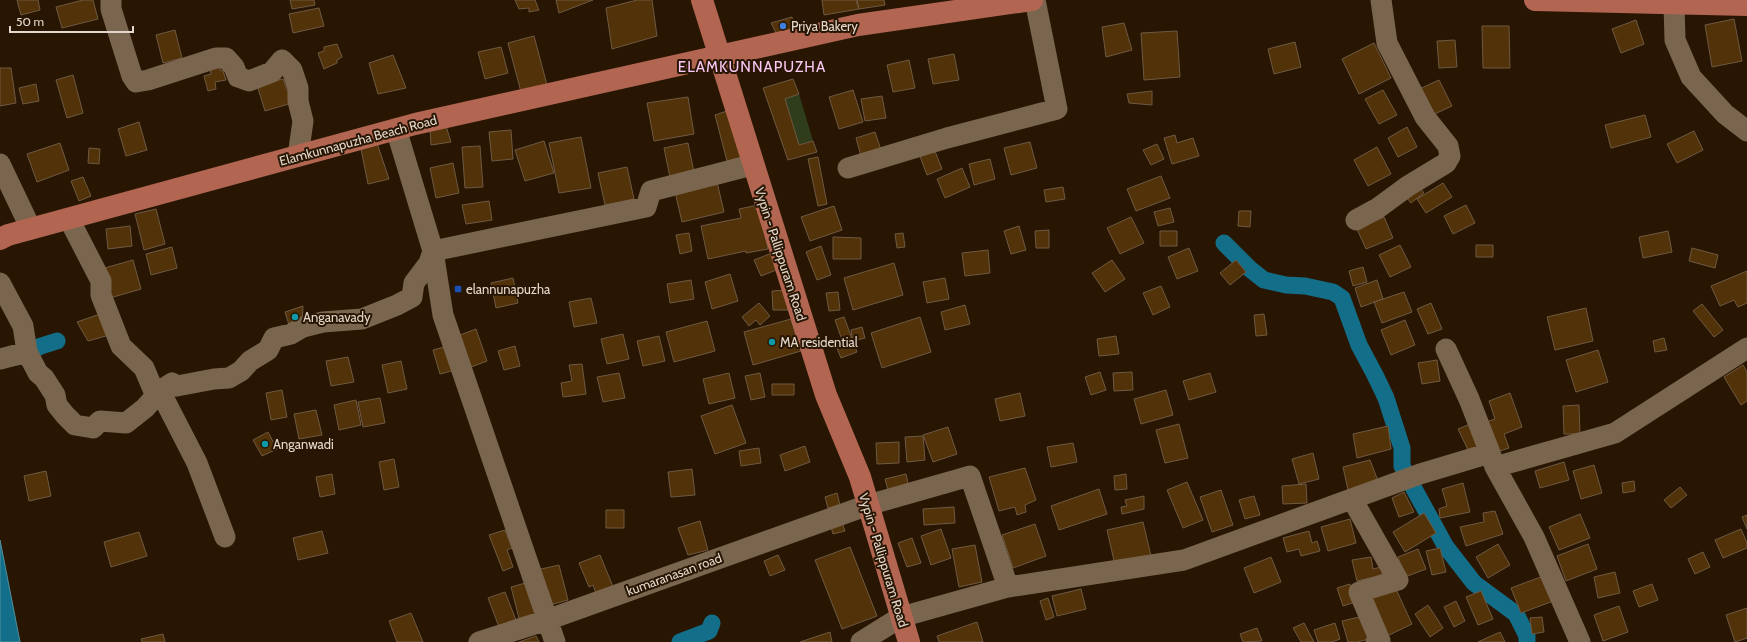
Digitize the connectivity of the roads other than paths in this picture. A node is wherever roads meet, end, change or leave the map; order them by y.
1 (111, 0) edge
2 (702, 0) edge
3 (1033, 0) edge
4 (1381, 0) edge
5 (1535, 0) edge
6 (1620, 1) edge
7 (1674, 4) junction
8 (1747, 5) edge
9 (719, 57) junction
10 (396, 129) junction
11 (1747, 131) edge
12 (298, 156) junction
13 (0, 164) edge
14 (752, 165) junction
15 (848, 168) dead end
16 (68, 219) junction
17 (1356, 220) dead end
18 (31, 229) junction
19 (0, 239) edge
20 (433, 251) junction
21 (0, 283) edge
22 (1747, 348) edge
23 (1446, 349) dead end
24 (28, 355) junction
25 (0, 359) edge
26 (158, 393) junction
27 (1492, 460) junction
28 (1352, 499) junction
29 (868, 505) junction
30 (225, 537) dead end
31 (1008, 587) junction
32 (901, 617) junction
33 (547, 620) junction
34 (480, 642) edge
35 (555, 642) edge
36 (861, 642) edge
37 (909, 642) edge
38 (1376, 642) edge
39 (1580, 642) edge

1 - 12 street
2 - 9 main road, Vypin - Pallippuram Road
3 - 9 main road, Elamkunnapuzha Beach Road
3 - 15 street
4 - 17 street
5 - 6 main road
6 - 7 main road
7 - 8 main road
7 - 11 street
9 - 10 main road, Elamkunnapuzha Beach Road
9 - 14 main road, Vypin - Pallippuram Road
10 - 12 main road, Elamkunnapuzha Beach Road
10 - 20 street
12 - 16 main road, Elamkunnapuzha Beach Road
13 - 18 street
14 - 20 street
14 - 29 main road, Vypin - Pallippuram Road
16 - 18 main road, Elamkunnapuzha Beach Road
16 - 26 street
18 - 19 main road, Elamkunnapuzha Beach Road
20 - 26 street
20 - 33 street
21 - 24 street
22 - 27 street
23 - 27 street
24 - 25 street
24 - 26 street
26 - 30 street
27 - 28 street
27 - 39 street
28 - 31 street
28 - 38 street
29 - 31 street, kumaranasan road
29 - 32 main road, Vypin - Pallippuram Road
29 - 33 street, kumaranasan road
31 - 32 street
32 - 36 street
32 - 37 main road, Vypin - Pallippuram Road
33 - 34 street, kumaranasan road
33 - 35 street

